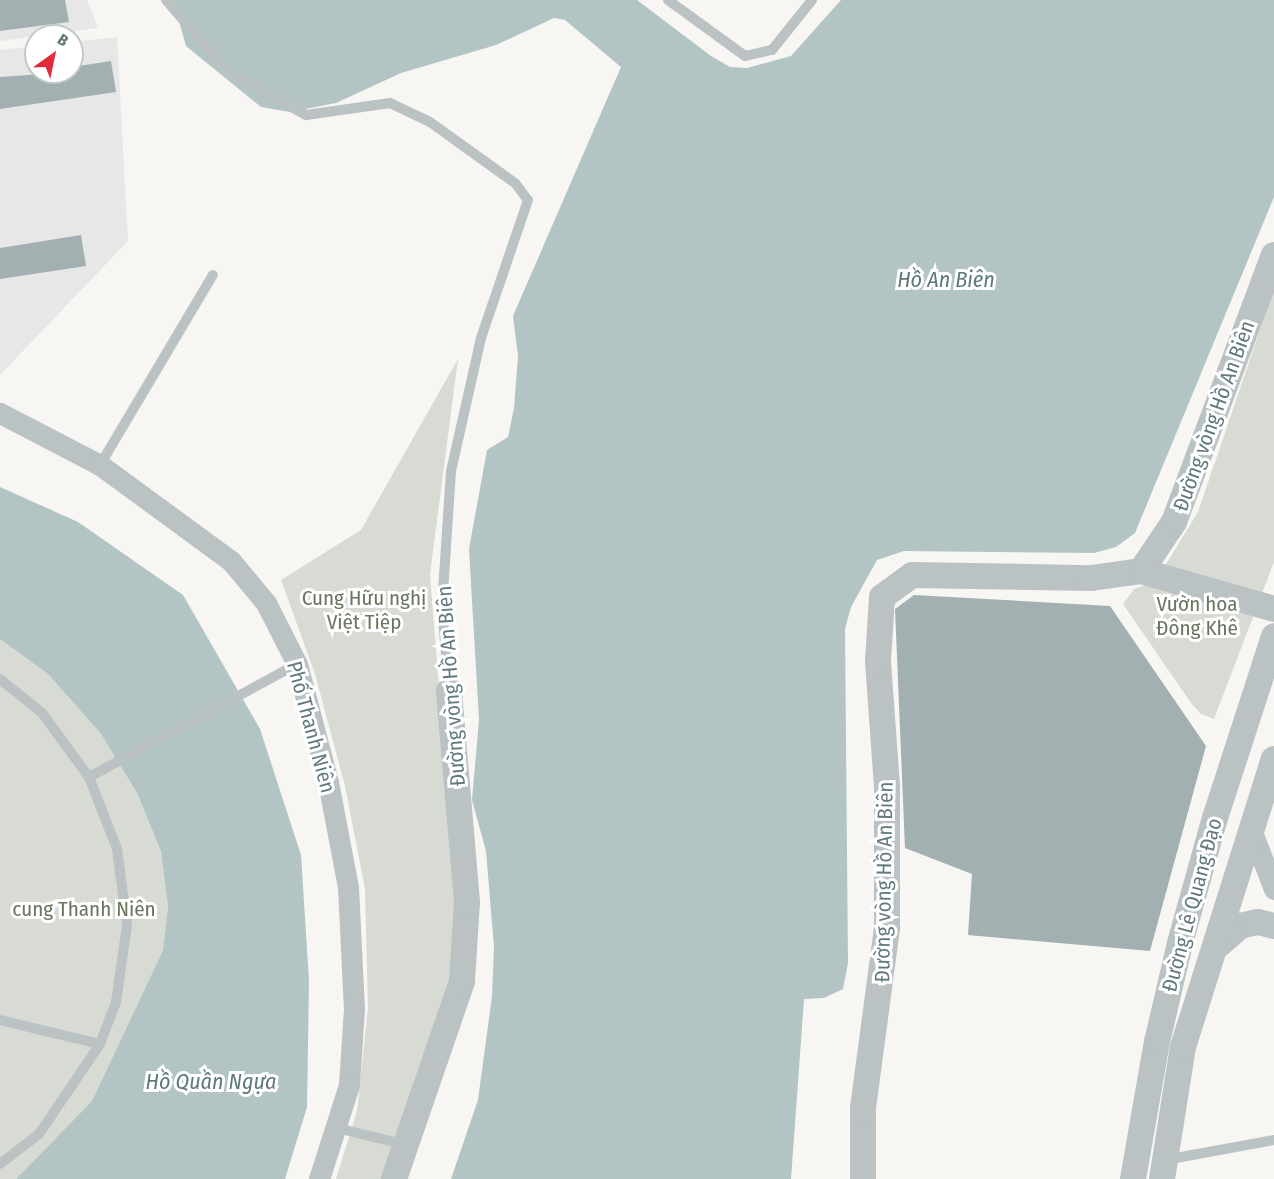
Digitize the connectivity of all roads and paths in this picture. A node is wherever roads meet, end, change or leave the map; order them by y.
1 (166, 0) edge
2 (668, 0) edge
3 (812, 0) edge
4 (1274, 255) edge
5 (213, 275) dead end
6 (0, 413) edge
7 (100, 465) junction
8 (1141, 571) junction
9 (1274, 609) edge
10 (1274, 636) edge
11 (297, 664) junction
12 (0, 679) edge
13 (449, 691) joint
14 (1274, 759) edge
15 (89, 777) junction
16 (1215, 818) junction
17 (1252, 832) junction
18 (1274, 889) edge
19 (1274, 926) edge
20 (1214, 948) junction
21 (0, 1020) edge
22 (100, 1044) junction
23 (336, 1128) junction
24 (1274, 1140) edge
25 (406, 1145) junction
26 (0, 1164) edge
27 (1163, 1170) edge
28 (320, 1179) edge
29 (394, 1179) edge
30 (863, 1179) edge
31 (1133, 1179) edge

1 - 13 lane, Đường vòng Hồ An Biên
2 - 3 lane
4 - 8 street, Đường vòng Hồ An Biên
5 - 7 lane
6 - 7 street, Phố Thanh Niên
7 - 11 street, Phố Thanh Niên
8 - 9 street, Đường vòng Hồ An Biên
8 - 30 street, Đường vòng Hồ An Biên
10 - 16 street, Đường Lê Quang Đạo
11 - 15 lane
11 - 23 street, Phố Thanh Niên
12 - 15 lane
13 - 25 street, Đường vòng Hồ An Biên
14 - 17 street, Đường Lê Quang Đạo
15 - 22 lane
16 - 17 street
16 - 31 street, Đường Lê Quang Đạo
17 - 18 street
17 - 20 street, Đường Lê Quang Đạo
19 - 20 street
20 - 27 street, Đường Lê Quang Đạo
21 - 22 lane
22 - 26 lane
23 - 25 lane
23 - 28 street, Phố Thanh Niên
24 - 27 lane
25 - 29 street, Đường vòng Hồ An Biên

